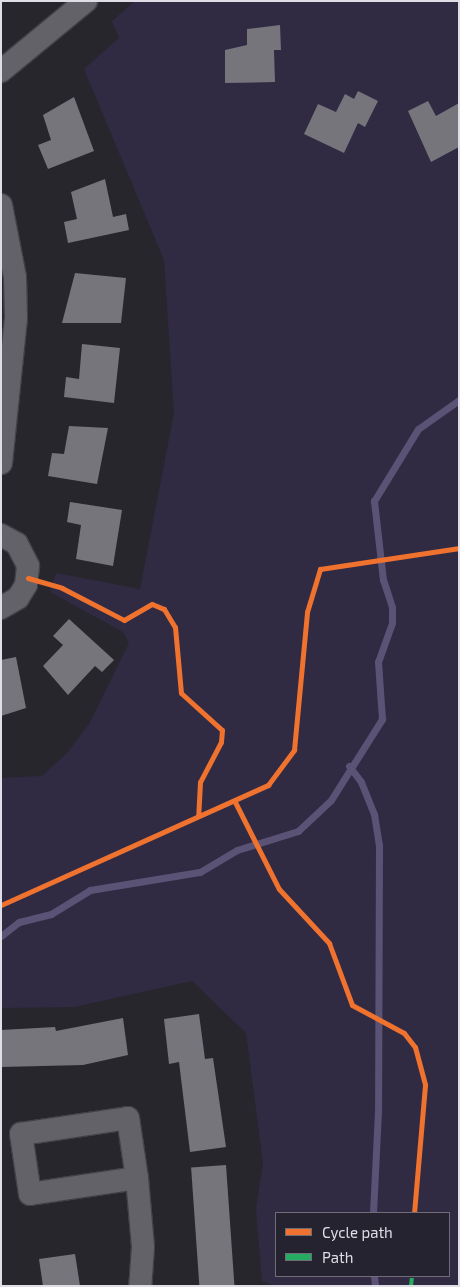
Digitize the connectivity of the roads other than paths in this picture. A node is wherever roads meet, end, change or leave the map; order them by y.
1 (86, 1) edge
2 (1, 71) edge
3 (1, 205) edge
4 (1, 463) edge
5 (1, 535) edge
6 (1, 608) edge
7 (137, 1178) junction
8 (140, 1286) edge

1 - 2 street
3 - 4 street
5 - 6 street
7 - 7 street
7 - 8 street

